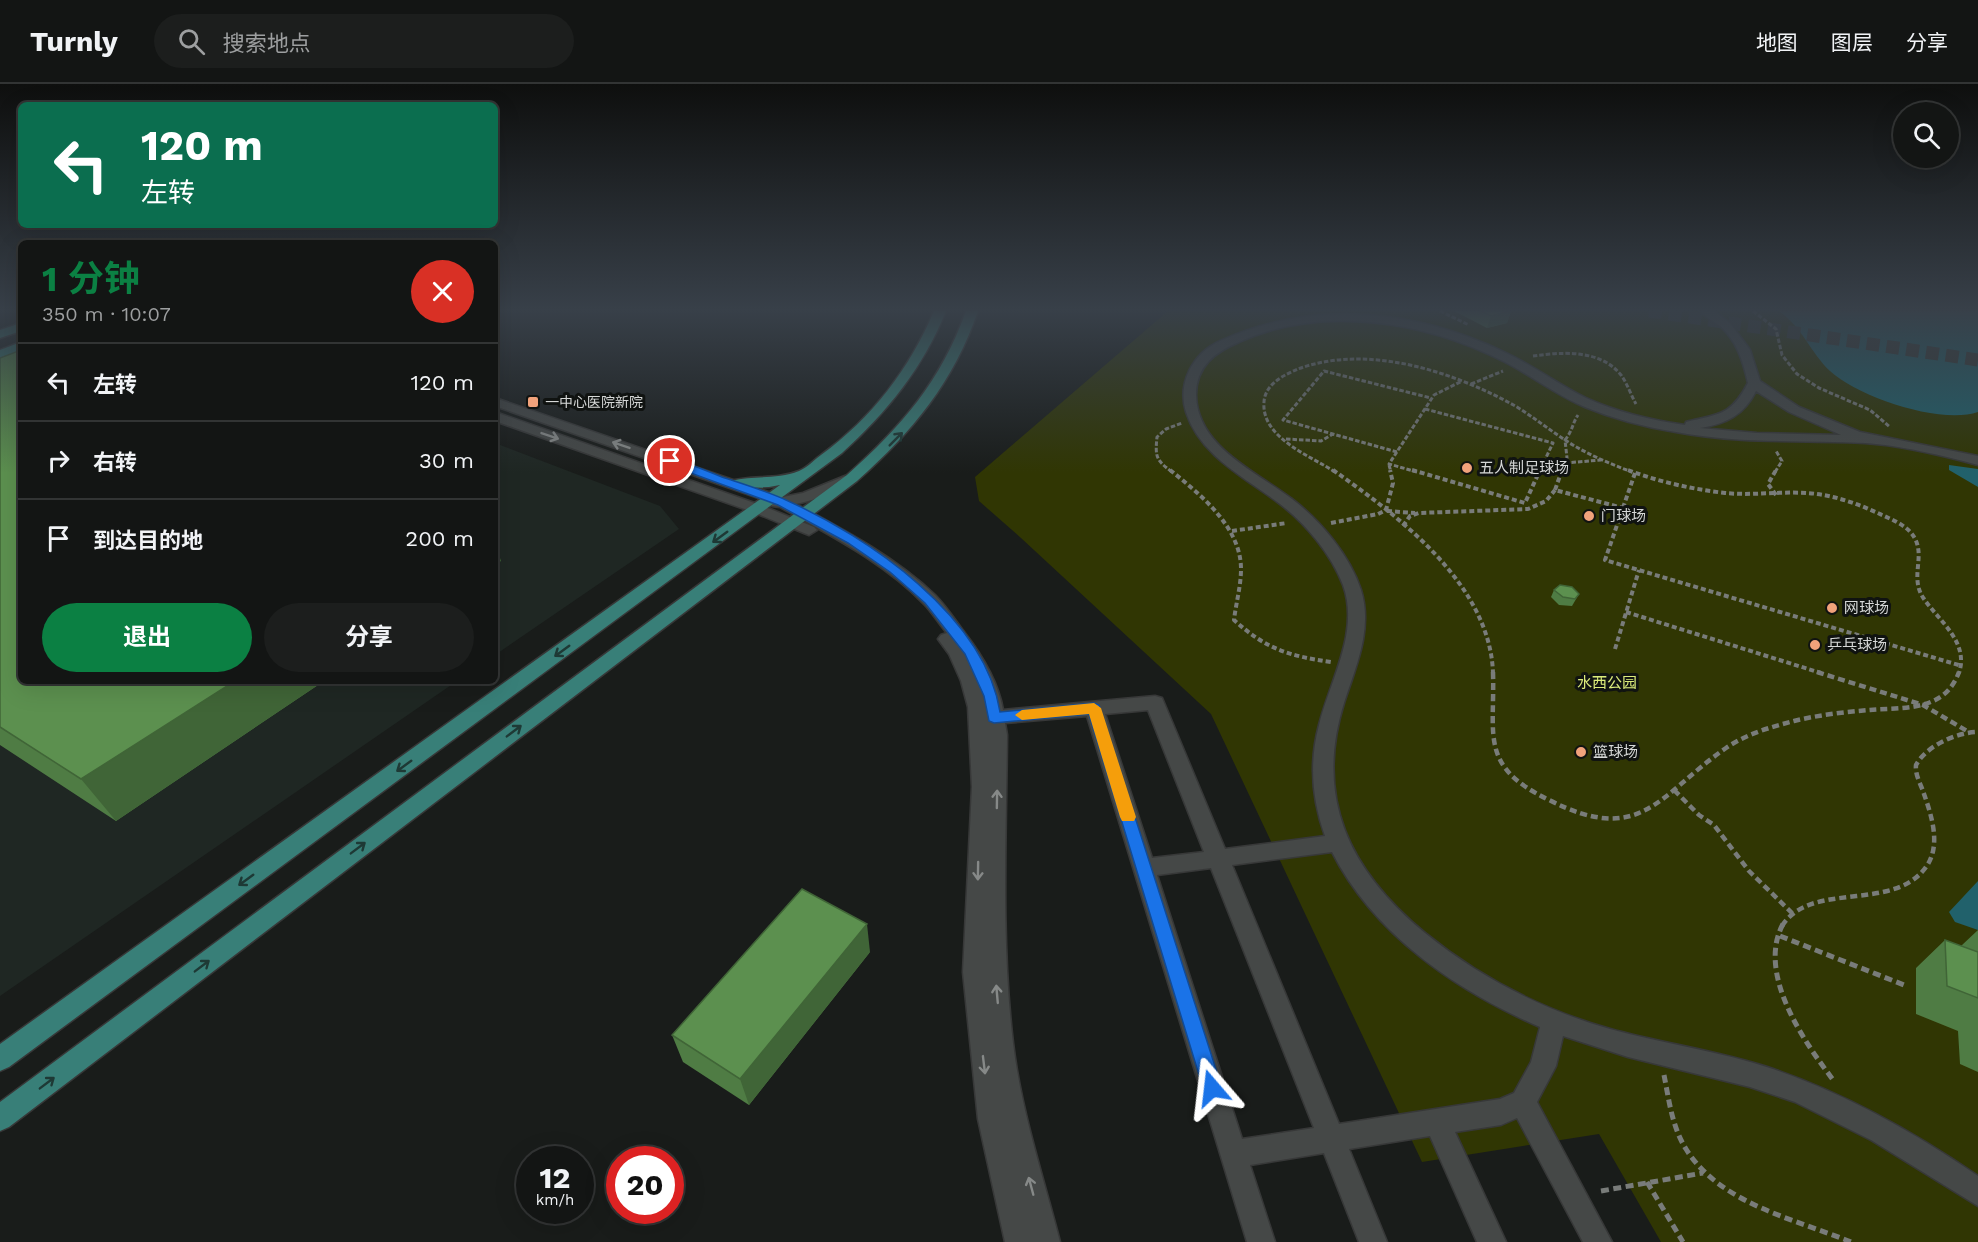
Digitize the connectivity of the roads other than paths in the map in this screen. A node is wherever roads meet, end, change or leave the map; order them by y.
1 (912, 365) edge
2 (950, 365) edge
3 (1199, 365) edge
4 (1521, 365) edge
5 (1751, 365) edge
6 (1754, 383) junction
7 (498, 403) edge
8 (498, 417) edge
9 (1668, 427) junction
10 (1867, 439) junction
11 (1978, 461) edge
12 (818, 465) junction
13 (852, 478) junction
14 (736, 484) junction
15 (770, 503) junction
16 (797, 518) junction
17 (1094, 708) junction
18 (986, 718) junction
19 (1339, 843) junction
20 (1218, 859) junction
21 (1144, 868) junction
22 (1554, 1022) junction
23 (0, 1059) edge
24 (1523, 1101) junction
25 (0, 1118) edge
26 (1437, 1122) junction
27 (1331, 1139) junction
28 (1233, 1154) junction
29 (1978, 1192) edge
30 (1019, 1242) edge
31 (1046, 1242) edge
32 (1261, 1242) edge
33 (1373, 1242) edge
34 (1492, 1242) edge
35 (1598, 1242) edge

1 - 12 main road
13 -> 2 main road
3 - 19 street
4 - 9 street
5 - 6 street
6 - 9 street
6 - 10 street
14 -> 7 street
8 -> 15 street
9 - 10 street
10 - 11 street
12 - 14 main road
12 - 15 main road
13 - 15 street
13 - 16 main road
14 - 15 street
15 - 16 street
15 - 16 street
15 -> 23 main road
16 - 18 street
25 -> 16 main road
17 - 18 street
17 - 20 street
17 - 21 street
18 -> 30 street
31 -> 18 street
19 - 20 street
19 - 22 street
20 - 21 street
20 - 27 street
21 - 28 street
22 - 24 street
22 - 29 street
24 - 26 street
24 - 35 street
26 - 27 street
26 - 34 street
27 - 28 street
27 - 33 street
28 - 32 street

